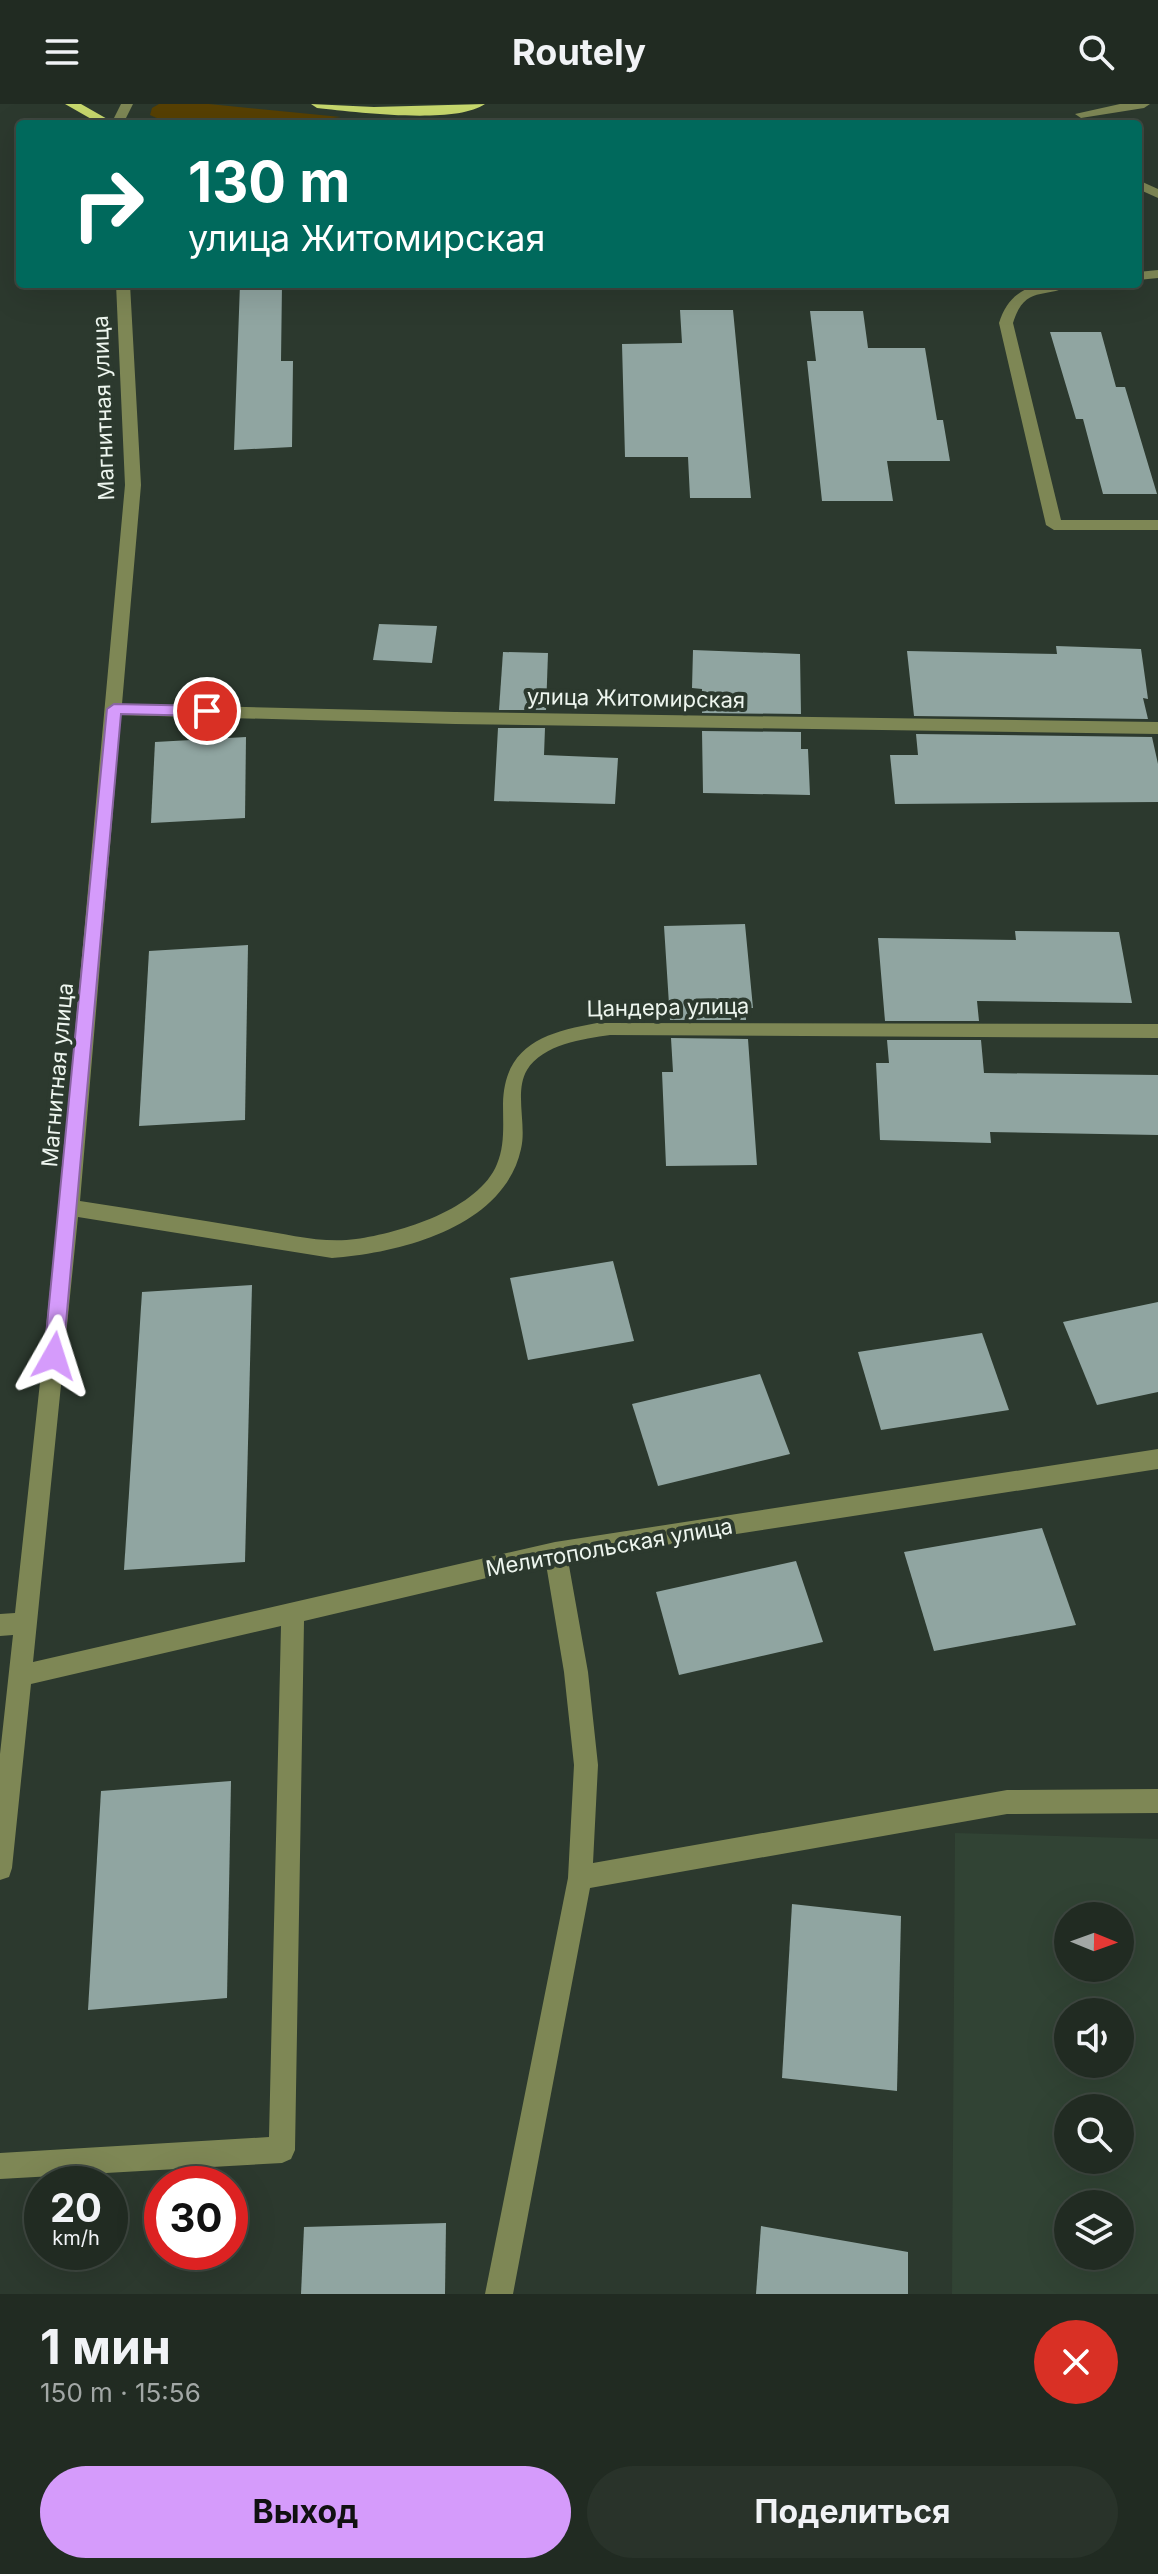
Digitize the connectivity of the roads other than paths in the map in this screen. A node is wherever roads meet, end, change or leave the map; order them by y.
1 (71, 104) edge
2 (317, 104) edge
3 (479, 104) edge
4 (1069, 104) edge
5 (1144, 104) edge
6 (445, 110) junction
7 (1081, 114) junction
8 (102, 120) edge
9 (391, 120) edge
10 (1088, 120) edge
11 (123, 288) edge
12 (1035, 288) edge
13 (1158, 525) edge
14 (114, 709) junction
15 (1158, 728) edge
16 (1158, 1031) edge
17 (69, 1207) junction
18 (1158, 1459) edge
19 (555, 1552) junction
20 (293, 1614) junction
21 (25, 1623) junction
22 (0, 1625) edge
23 (20, 1676) junction
24 (1158, 1801) edge
25 (0, 1868) edge
26 (580, 1878) junction
27 (0, 2166) edge
28 (499, 2294) edge

1 - 8 main road
2 - 6 main road
3 - 6 main road
4 - 7 street
5 - 7 street
6 - 9 main road
7 - 10 street
11 - 14 street, Магнитная улица
12 - 13 street
14 - 15 street, улица Житомирская
14 - 17 street, Магнитная улица
16 - 17 street, Цандера улица
17 - 21 street, Магнитная улица
18 - 19 street, Мелитопольская улица
19 - 20 street, Мелитопольская улица
19 - 26 street
20 - 23 street, Мелитопольская улица
20 - 27 street
21 - 22 street
21 - 23 street, Магнитная улица
23 - 25 street, Магнитная улица
24 - 26 street
26 - 28 street

